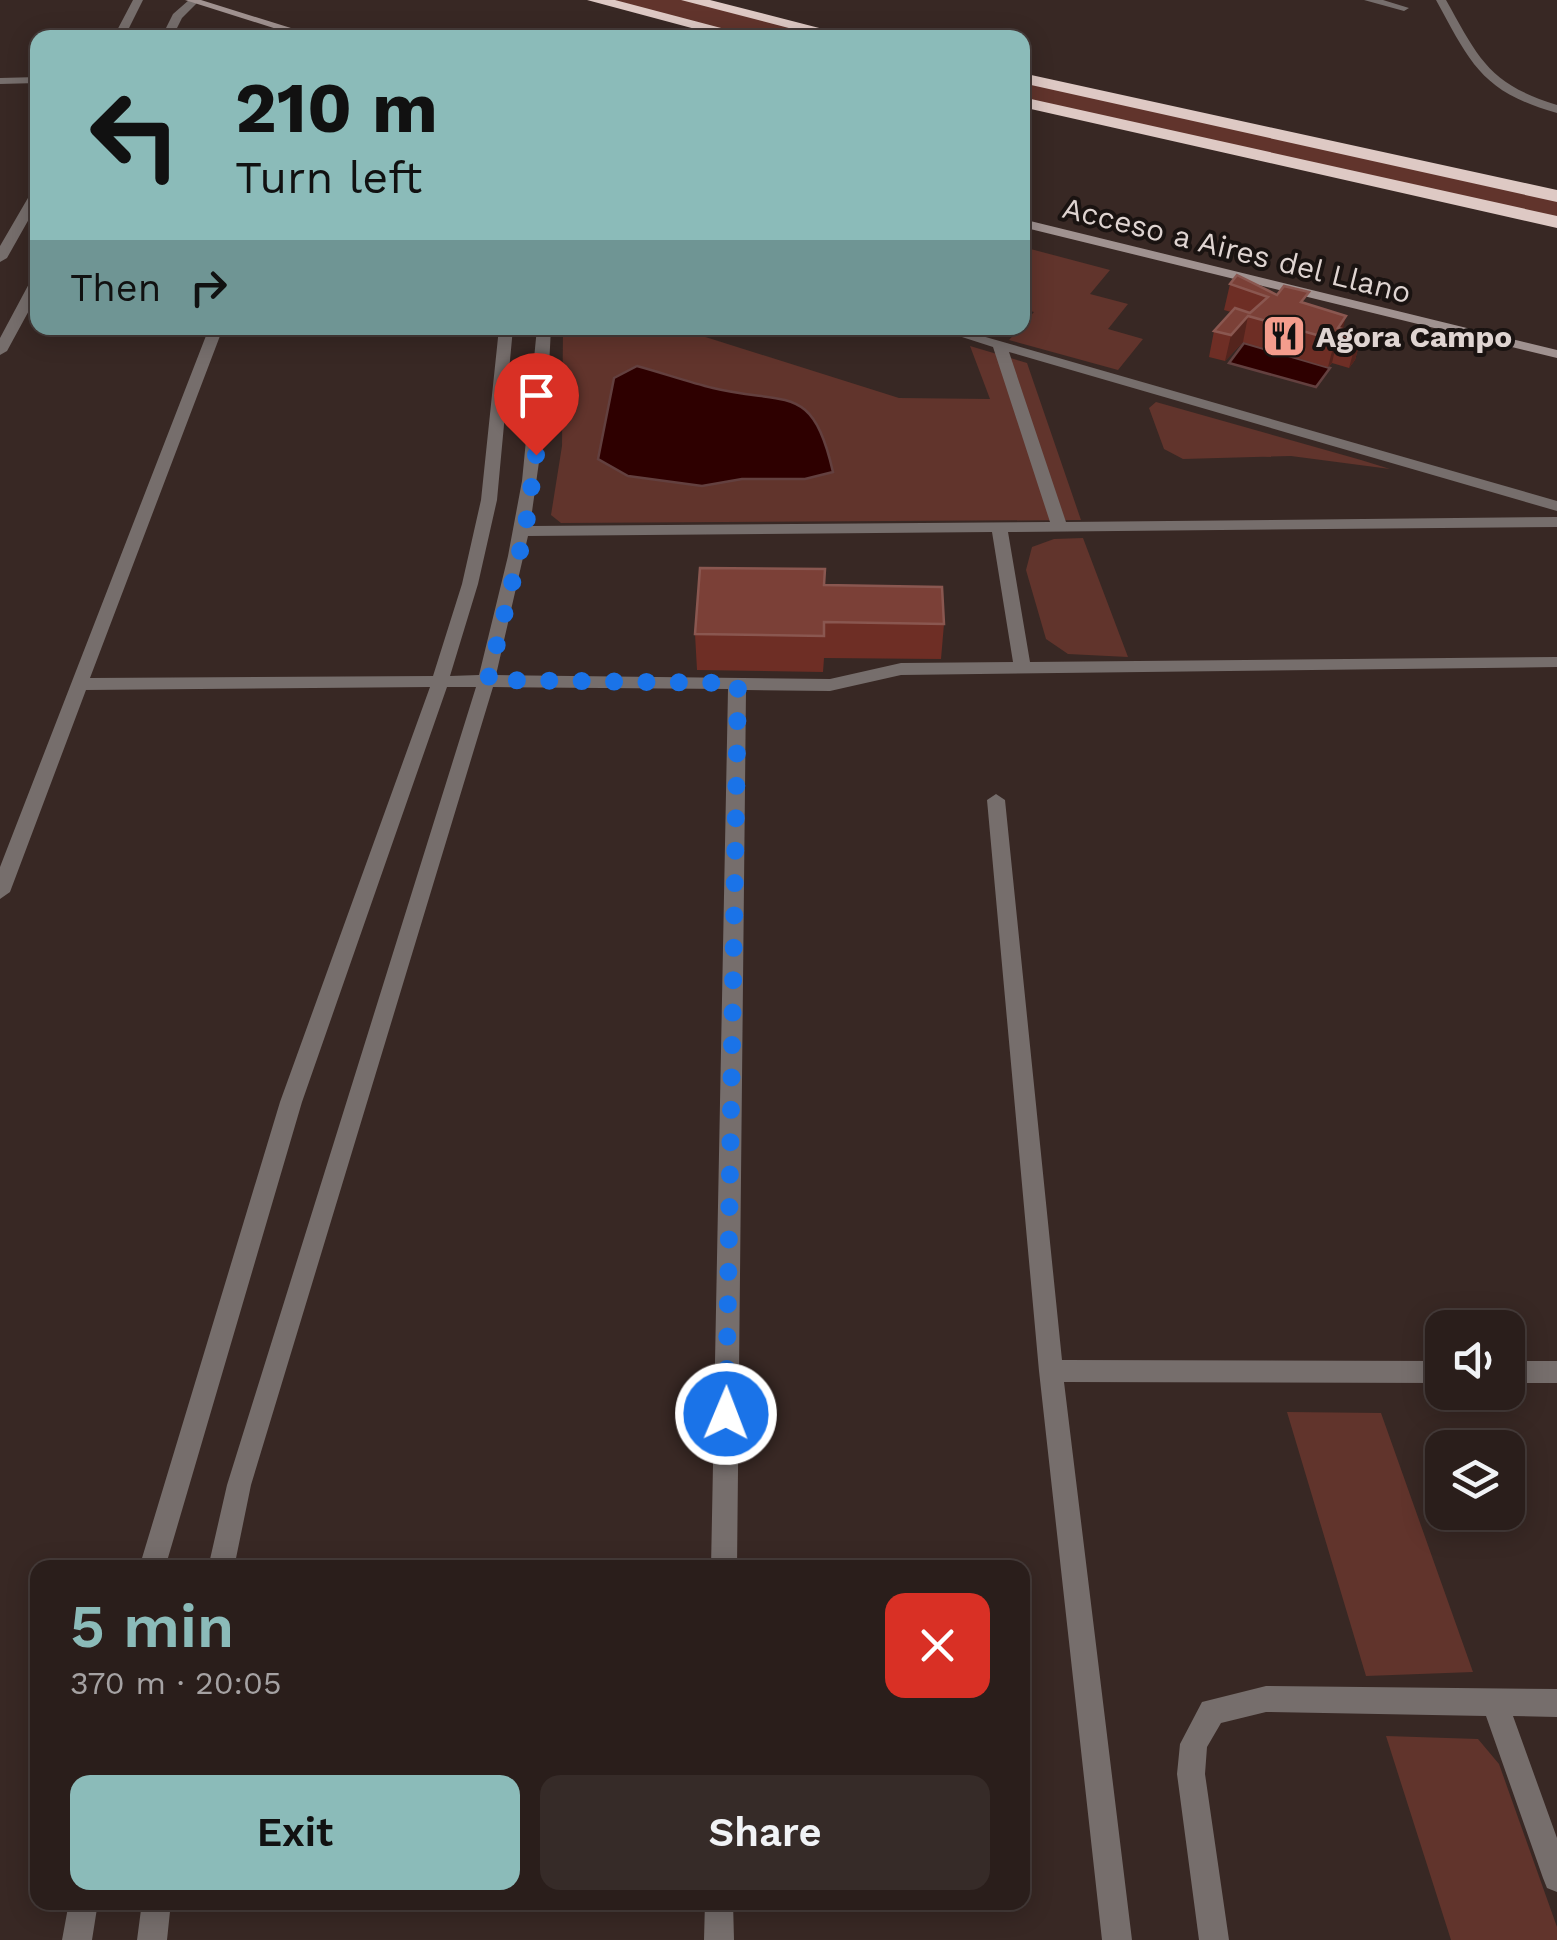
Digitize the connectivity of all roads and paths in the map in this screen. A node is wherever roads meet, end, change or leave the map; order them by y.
1 (138, 0) edge
2 (595, 0) edge
3 (689, 0) edge
4 (1369, 0) edge
5 (1441, 0) edge
6 (191, 1) edge
7 (1404, 8) dead end
8 (122, 30) edge
9 (170, 30) edge
10 (291, 30) edge
11 (718, 30) edge
12 (816, 30) edge
13 (0, 80) edge
14 (30, 80) edge
15 (1030, 80) edge
16 (1030, 104) edge
17 (1557, 108) edge
18 (1557, 196) edge
19 (30, 205) edge
20 (1557, 222) edge
21 (1030, 225) edge
22 (0, 258) edge
23 (30, 295) edge
24 (213, 335) edge
25 (505, 335) edge
26 (544, 335) edge
27 (967, 335) edge
28 (1000, 344) junction
29 (0, 351) edge
30 (1557, 354) edge
31 (1557, 506) edge
32 (1557, 522) edge
33 (1059, 525) junction
34 (999, 526) junction
35 (525, 531) junction
36 (1557, 662) edge
37 (1022, 668) junction
38 (488, 680) junction
39 (439, 683) junction
40 (738, 683) junction
41 (80, 684) junction
42 (996, 800) dead end
43 (0, 892) edge
44 (1051, 1371) junction
45 (1425, 1372) edge
46 (1525, 1372) edge
47 (1557, 1372) edge
48 (154, 1560) edge
49 (223, 1560) edge
50 (724, 1560) edge
51 (1557, 1703) edge
52 (1495, 1704) junction
53 (1557, 1878) edge
54 (83, 1910) edge
55 (156, 1910) edge
56 (719, 1910) edge
57 (78, 1940) edge
58 (152, 1940) edge
59 (718, 1940) edge
60 (1118, 1940) edge
61 (1214, 1940) edge

1 - 8 street
2 - 11 highway
3 - 12 highway
4 - 7 street
5 - 17 street
6 - 9 street
6 - 10 street
13 - 14 street
15 - 18 highway
16 - 20 highway
19 - 22 street
21 - 30 street, Acceso a Aires del Llano
23 - 29 street
24 - 41 street
25 - 39 street
26 - 35 street
27 - 28 street
28 - 31 street
28 - 33 street
32 - 33 street
33 - 34 street
34 - 35 street
34 - 37 street
35 - 38 street
36 - 37 street
37 - 40 street
38 - 39 street
38 - 40 street
38 - 49 street
39 - 41 street
39 - 48 street
40 - 50 street
41 - 43 street
42 - 44 street
44 - 45 street
44 - 60 street
46 - 47 street
51 - 52 street
52 - 53 street
52 - 61 street
54 - 57 street
55 - 58 street
56 - 59 street

